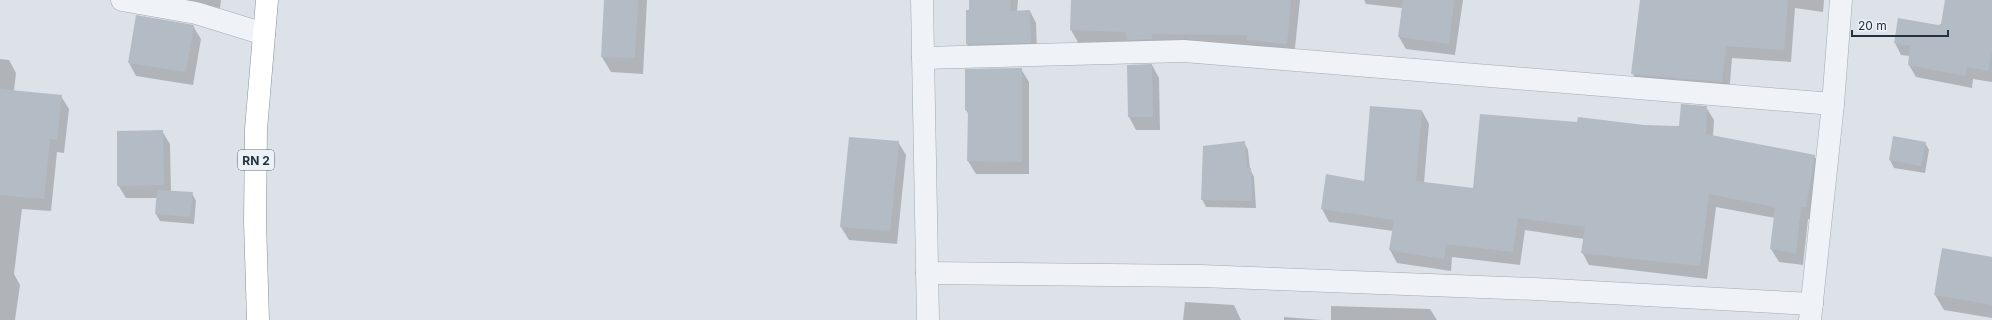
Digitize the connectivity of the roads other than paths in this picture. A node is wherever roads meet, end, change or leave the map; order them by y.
1 (122, 0) edge
2 (267, 0) edge
3 (922, 0) edge
4 (1841, 0) edge
5 (264, 34) junction
6 (923, 58) junction
7 (1833, 104) junction
8 (927, 273) junction
9 (1811, 312) edge
10 (258, 320) edge
11 (928, 320) edge

1 - 5 street
2 - 5 highway, RN 2
3 - 6 street
4 - 7 street
5 - 10 highway, RN 2
6 - 7 street
6 - 8 street
7 - 9 street
8 - 9 street
8 - 11 street

